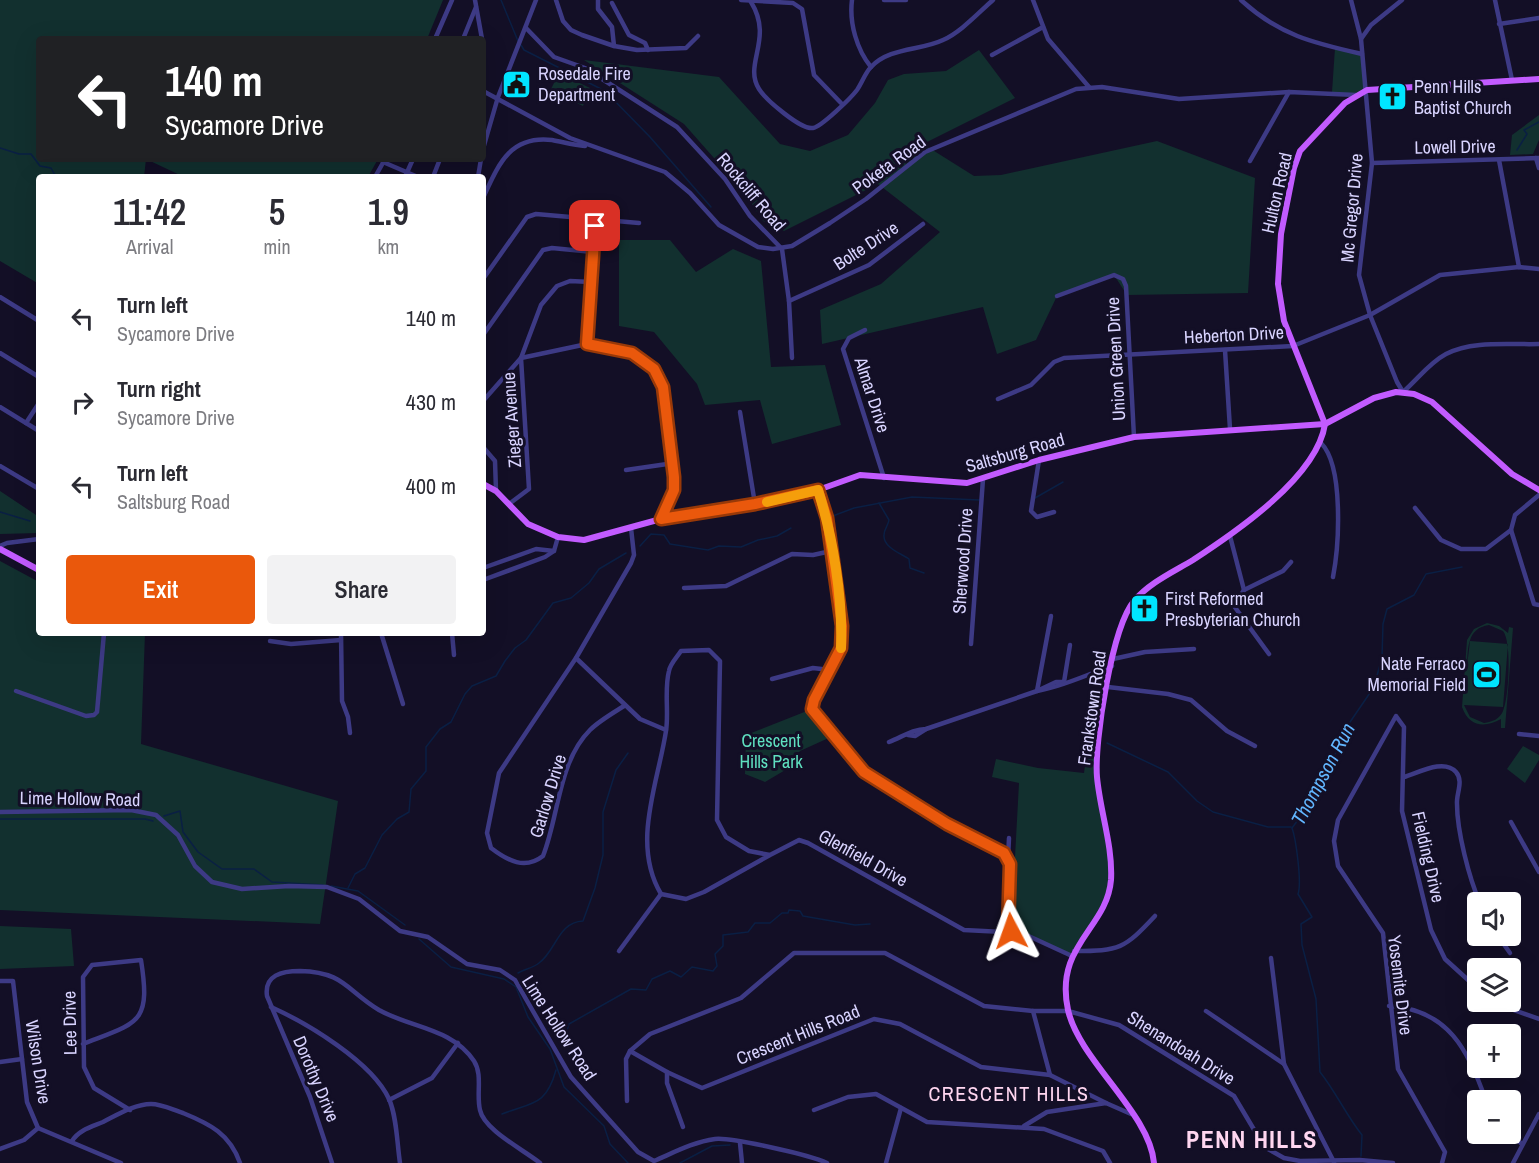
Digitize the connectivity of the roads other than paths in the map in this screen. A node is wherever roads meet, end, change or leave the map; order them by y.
1 (452, 0) edge
2 (475, 0) edge
3 (536, 0) edge
4 (556, 0) edge
5 (598, 0) edge
6 (741, 0) edge
7 (852, 0) edge
8 (884, 0) edge
9 (906, 0) edge
10 (993, 0) edge
11 (1033, 0) edge
12 (1241, 0) edge
13 (1351, 0) edge
14 (1402, 0) edge
15 (1495, 0) edge
16 (751, 2) junction
17 (612, 3) dead end
18 (476, 7) junction
19 (1539, 18) edge
20 (1499, 24) junction
21 (1043, 27) junction
22 (525, 28) junction
23 (436, 36) edge
24 (464, 36) edge
25 (481, 36) edge
26 (698, 36) dead end
27 (1361, 39) junction
28 (614, 46) junction
29 (648, 50) junction
30 (1362, 54) junction
31 (992, 55) dead end
32 (871, 67) junction
33 (1539, 79) edge
34 (1512, 80) junction
35 (1089, 87) junction
36 (1367, 90) junction
37 (486, 92) edge
38 (1289, 92) junction
39 (1356, 95) junction
40 (498, 97) junction
41 (841, 104) junction
42 (486, 139) edge
43 (587, 146) junction
44 (1537, 158) edge
45 (1499, 160) junction
46 (1250, 161) dead end
47 (387, 162) edge
48 (1372, 163) junction
49 (1539, 168) edge
50 (405, 174) edge
51 (486, 192) edge
52 (594, 221) junction
53 (639, 223) dead end
54 (923, 224) dead end
55 (782, 249) junction
56 (593, 252) junction
57 (1520, 267) junction
58 (1539, 269) edge
59 (486, 275) edge
60 (591, 282) junction
61 (1057, 296) dead end
62 (0, 297) edge
63 (789, 301) junction
64 (1370, 315) junction
65 (36, 319) edge
66 (865, 330) dead end
67 (486, 331) edge
68 (587, 344) junction
69 (1539, 344) edge
70 (1293, 346) junction
71 (1226, 350) junction
72 (0, 353) edge
73 (1131, 354) junction
74 (792, 357) dead end
75 (521, 358) junction
76 (36, 374) edge
77 (1404, 392) junction
78 (486, 398) edge
79 (998, 399) dead end
80 (0, 407) edge
81 (36, 408) edge
82 (740, 412) dead end
83 (26, 423) junction
84 (1325, 424) junction
85 (36, 429) edge
86 (1230, 429) junction
87 (1134, 437) junction
88 (1321, 443) junction
89 (486, 450) edge
90 (1039, 460) junction
91 (674, 463) junction
92 (0, 466) edge
93 (626, 470) dead end
94 (884, 478) junction
95 (983, 479) junction
96 (486, 486) edge
97 (36, 487) edge
98 (818, 490) junction
99 (1539, 490) edge
100 (496, 491) junction
101 (1539, 495) edge
102 (755, 504) junction
103 (508, 505) junction
104 (1415, 508) dead end
105 (1054, 512) dead end
106 (661, 519) junction
107 (631, 528) junction
108 (1511, 530) junction
109 (1230, 536) junction
110 (558, 537) junction
111 (36, 539) edge
112 (0, 548) edge
113 (554, 550) junction
114 (831, 551) junction
115 (1291, 562) dead end
116 (486, 567) edge
117 (36, 568) edge
118 (1332, 577) dead end
119 (486, 579) edge
120 (684, 588) dead end
121 (1244, 590) junction
122 (1537, 604) edge
123 (1051, 616) dead end
124 (104, 636) edge
125 (341, 636) edge
126 (382, 636) edge
127 (452, 636) edge
128 (341, 640) junction
129 (270, 641) dead end
130 (971, 644) dead end
131 (1070, 645) dead end
132 (1194, 649) dead end
133 (1269, 654) dead end
134 (454, 655) dead end
135 (576, 658) junction
136 (1113, 663) junction
137 (830, 670) junction
138 (772, 679) dead end
139 (1064, 682) junction
140 (1108, 687) junction
141 (16, 691) dead end
142 (1037, 691) junction
143 (403, 704) dead end
144 (624, 706) junction
145 (1396, 716) joint
146 (666, 730) junction
147 (350, 733) dead end
148 (1519, 734) dead end
149 (1539, 736) edge
150 (889, 742) dead end
151 (1255, 746) dead end
152 (1404, 777) junction
153 (0, 812) edge
154 (1511, 822) dead end
155 (1009, 838) dead end
156 (770, 855) junction
157 (1008, 859) junction
158 (1539, 872) edge
159 (1476, 892) edge
160 (662, 894) junction
161 (1155, 916) dead end
162 (1008, 930) junction
163 (1505, 946) edge
164 (619, 951) dead end
165 (1510, 953) dead end
166 (1073, 954) junction
167 (1271, 958) dead end
168 (1467, 979) edge
169 (0, 981) edge
170 (1389, 1006) junction
171 (271, 1007) junction
172 (1033, 1011) junction
173 (1068, 1011) junction
174 (1206, 1011) dead end
175 (1519, 1012) edge
176 (1539, 1019) edge
177 (458, 1043) junction
178 (83, 1044) junction
179 (630, 1051) junction
180 (22, 1059) junction
181 (0, 1062) edge
182 (1284, 1064) junction
183 (667, 1072) junction
184 (1050, 1075) junction
185 (1481, 1090) edge
186 (389, 1100) junction
187 (627, 1101) dead end
188 (1106, 1103) junction
189 (901, 1108) junction
190 (130, 1110) junction
191 (814, 1110) dead end
192 (1041, 1114) junction
193 (1131, 1114) junction
194 (1539, 1114) edge
195 (683, 1127) dead end
196 (1023, 1127) junction
197 (38, 1128) junction
198 (1043, 1129) junction
199 (72, 1141) junction
200 (740, 1143) junction
201 (1522, 1144) joint
202 (0, 1149) edge
203 (1334, 1162) edge
204 (121, 1163) edge
205 (240, 1163) edge
206 (332, 1163) edge
207 (400, 1163) edge
208 (540, 1163) edge
209 (742, 1163) edge
210 (827, 1163) edge
211 (886, 1163) edge
212 (1110, 1163) edge
213 (1154, 1163) edge
214 (1393, 1163) edge
215 (1442, 1163) edge
216 (1513, 1163) edge

1 - 23 street
2 - 18 street
3 - 22 street
4 - 28 street
5 - 28 street
6 - 16 street
7 - 32 street
8 - 9 street
10 - 32 street
11 - 21 street
12 - 30 street
13 - 27 street, Mc Gregor Drive
14 - 27 street
15 - 20 street
16 - 41 street
16 - 41 street
17 - 29 street
18 - 24 street
18 - 25 street
19 - 20 street
20 - 34 street
21 - 31 street
21 - 35 street
22 - 40 street
22 - 55 street, Rockcliff Road
26 - 29 street
27 - 30 street, Mc Gregor Drive
28 - 29 street
30 - 36 street, Mc Gregor Drive
32 - 41 street
33 - 34 main road, Hulton Road
34 - 36 main road, Hulton Road
35 - 38 street, Poketa Road
35 - 55 street, Poketa Road
36 - 39 main road, Hulton Road
36 - 48 street, Mc Gregor Drive
37 - 40 street
38 - 39 street, Poketa Road
38 - 46 street
39 - 70 main road, Hulton Road
40 - 42 street
40 - 43 street
43 - 51 street
43 - 55 street
44 - 45 street, Lowell Drive
44 - 49 street
45 - 48 street, Lowell Drive
45 - 57 street
47 - 50 street
48 - 64 street, Mc Gregor Drive
52 - 53 street
52 - 56 street
52 - 59 street
54 - 63 street, Bolte Drive
55 - 63 street, Rockcliff Road
56 - 60 street
56 - 67 street
57 - 58 street, Heberton Drive
57 - 64 street, Heberton Drive
60 - 68 street
60 - 75 street
61 - 73 street, Union Green Drive
62 - 65 street
63 - 74 street, Rockcliff Road
64 - 70 street, Heberton Drive
64 - 77 street, Mc Gregor Drive
66 - 94 street, Almar Drive
68 - 75 street
68 - 91 street
69 - 77 street
70 - 71 street, Heberton Drive
70 - 84 main road, Hulton Road
71 - 73 street, Heberton Drive
71 - 86 street
72 - 76 street
73 - 79 street, Heberton Drive
73 - 87 street, Union Green Drive
75 - 78 street
75 - 103 street, Zieger Avenue
77 - 84 main road, Saltsburg Road
77 - 99 main road
80 - 83 street
81 - 83 street
82 - 102 street
83 - 85 street
84 - 86 main road, Saltsburg Road
84 - 88 main road, Frankstown Road
86 - 87 main road, Saltsburg Road
87 - 90 main road, Saltsburg Road
88 - 109 main road, Frankstown Road
88 - 118 street
89 - 100 street
90 - 95 main road, Saltsburg Road
90 - 105 street
91 - 93 street
91 - 106 street
92 - 97 street
94 - 95 main road, Saltsburg Road
94 - 98 main road, Saltsburg Road
95 - 130 street, Sherwood Drive
96 - 100 main road, Saltsburg Road
98 - 102 main road, Saltsburg Road
98 - 114 street
100 - 103 main road, Saltsburg Road
101 - 108 street
102 - 106 main road, Saltsburg Road
103 - 110 main road, Saltsburg Road
104 - 108 street
106 - 107 main road, Saltsburg Road
107 - 110 main road, Saltsburg Road
107 - 135 street
108 - 122 street
109 - 121 street
109 - 136 main road, Frankstown Road
110 - 113 street
111 - 112 street
112 - 117 main road
113 - 116 street
113 - 119 street
114 - 120 street
114 - 137 street
115 - 121 street
121 - 133 street
123 - 142 street
124 - 141 street
125 - 128 street
126 - 143 street
127 - 134 street
128 - 129 street
128 - 147 street
131 - 139 street
132 - 136 street
135 - 144 street
135 - 144 street, Garlow Drive
136 - 139 street
136 - 140 main road, Frankstown Road
137 - 138 street
137 - 157 street
139 - 142 street
140 - 151 street
140 - 166 main road, Frankstown Road
142 - 150 street
144 - 146 street
145 - 152 street, Fielding Drive
145 - 170 street, Yosemite Drive
146 - 156 street
146 - 160 street
148 - 149 street
152 - 159 street
152 - 168 street, Fielding Drive
153 - 200 street, Lime Hollow Road
154 - 158 street
155 - 157 street
156 - 160 street
156 - 162 street, Glenfield Drive
157 - 162 street
160 - 164 street
161 - 166 street
162 - 166 street, Glenfield Drive
163 - 165 street
166 - 173 main road, Frankstown Road
167 - 182 street
169 - 180 street, Wilson Drive
170 - 185 street
170 - 215 street, Yosemite Drive
171 - 177 street
171 - 186 street
171 - 206 street, Dorothy Drive
172 - 173 street, Shenandoah Drive
172 - 179 street, Shenandoah Drive
172 - 184 street
173 - 193 main road, Frankstown Road
173 - 203 street, Shenandoah Drive
174 - 182 street
175 - 176 street
177 - 186 street
177 - 208 street
178 - 178 street, Lee Drive
178 - 190 street, Lee Drive
179 - 183 street, Crescent Hills Road
179 - 187 street
180 - 181 street
180 - 197 street, Wilson Drive
182 - 203 street
183 - 184 street, Crescent Hills Road
183 - 195 street
184 - 188 street, Crescent Hills Road
186 - 207 street
188 - 192 street
188 - 193 street, Crescent Hills Road
189 - 191 street
189 - 196 street
189 - 211 street
190 - 199 street
190 - 205 street
192 - 196 street
192 - 198 street
193 - 213 main road, Frankstown Road
194 - 201 street
196 - 198 street
197 - 199 street, Wilson Drive
197 - 202 street
198 - 212 street
199 - 204 street, Wilson Drive
200 - 209 street
200 - 210 street, Lime Hollow Road
201 - 216 street
203 - 214 street, Shenandoah Drive

